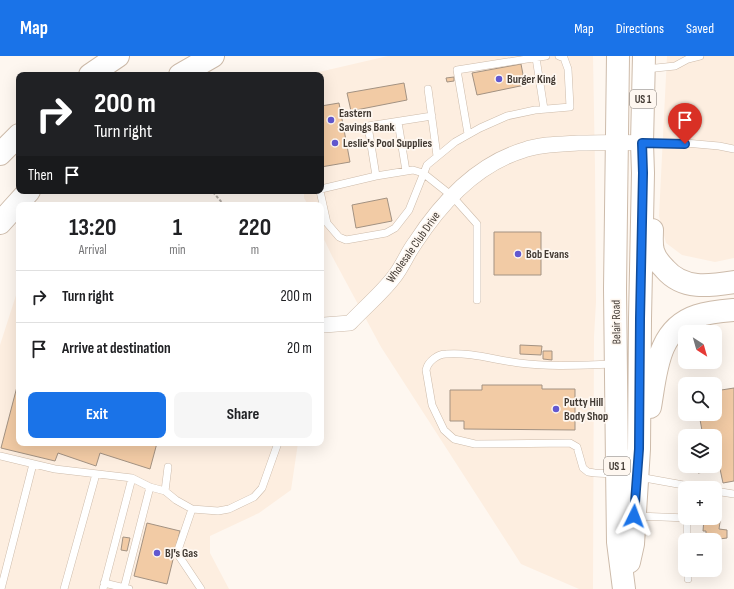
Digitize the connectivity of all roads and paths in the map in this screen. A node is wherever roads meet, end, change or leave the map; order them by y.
1 (118, 56) edge
2 (213, 56) edge
3 (546, 56) edge
4 (559, 56) edge
5 (618, 56) edge
6 (700, 56) edge
7 (536, 58) junction
8 (644, 62) edge
9 (94, 72) edge
10 (185, 72) edge
11 (428, 89) dead end
12 (544, 109) junction
13 (432, 116) junction
14 (398, 122) junction
15 (468, 134) junction
16 (16, 138) edge
17 (616, 142) junction
18 (642, 143) junction
19 (734, 149) edge
20 (0, 154) edge
21 (437, 156) junction
22 (406, 171) junction
23 (423, 173) junction
24 (643, 173) junction
25 (376, 176) junction
26 (324, 189) edge
27 (26, 194) edge
28 (215, 194) edge
29 (452, 196) junction
30 (19, 202) edge
31 (221, 202) edge
32 (16, 206) edge
33 (324, 206) edge
34 (0, 224) edge
35 (734, 282) edge
36 (477, 300) dead end
37 (734, 310) edge
38 (640, 319) junction
39 (324, 328) edge
40 (616, 364) junction
41 (277, 446) edge
42 (639, 449) junction
43 (0, 456) edge
44 (33, 464) junction
45 (168, 467) dead end
46 (96, 474) junction
47 (627, 475) junction
48 (132, 478) junction
49 (678, 484) edge
50 (150, 487) junction
51 (164, 491) junction
52 (722, 492) edge
53 (734, 494) edge
54 (192, 509) junction
55 (634, 516) junction
56 (687, 533) edge
57 (104, 586) edge
58 (127, 588) edge
59 (624, 588) edge
60 (1, 589) edge
61 (64, 589) edge
62 (201, 589) edge

1 - 9 highway
2 - 10 highway
3 - 7 lane
4 - 12 lane
5 - 17 highway, Belair Road / US 1
6 - 8 lane
7 - 12 lane
7 - 15 lane
8 - 18 highway, Belair Road / US 1
11 - 13 lane
12 - 15 lane
13 - 14 lane
13 - 21 lane
14 - 22 lane
14 - 25 lane
15 - 21 lane
16 - 20 highway
17 - 18 street, Wholesale Club Drive
17 - 29 street, Wholesale Club Drive
17 - 38 highway
17 - 40 highway, Belair Road / US 1
18 - 19 lane
18 - 24 highway, Belair Road / US 1
21 - 23 lane
22 - 23 lane
22 - 25 lane
23 - 29 lane
23 - 33 lane
24 - 35 highway
24 - 38 highway, Belair Road / US 1
25 - 26 lane
27 - 30 highway
28 - 31 path
29 - 36 lane
29 - 39 street, Wholesale Club Drive
32 - 34 highway
37 - 42 highway
38 - 42 highway, Belair Road / US 1
40 - 47 highway, Belair Road / US 1
40 - 47 lane
41 - 54 lane
42 - 47 highway, Belair Road / US 1
43 - 44 lane
44 - 46 lane
44 - 60 lane
45 - 51 lane
46 - 48 lane
46 - 61 lane
47 - 49 lane
47 - 55 highway, Belair Road / US 1
47 - 59 highway, Belair Road / US 1
48 - 50 lane
48 - 57 lane
50 - 51 lane
50 - 58 lane
51 - 54 lane
52 - 53 lane
54 - 62 lane
55 - 56 lane
55 - 59 highway, Belair Road / US 1
57 - 58 lane

